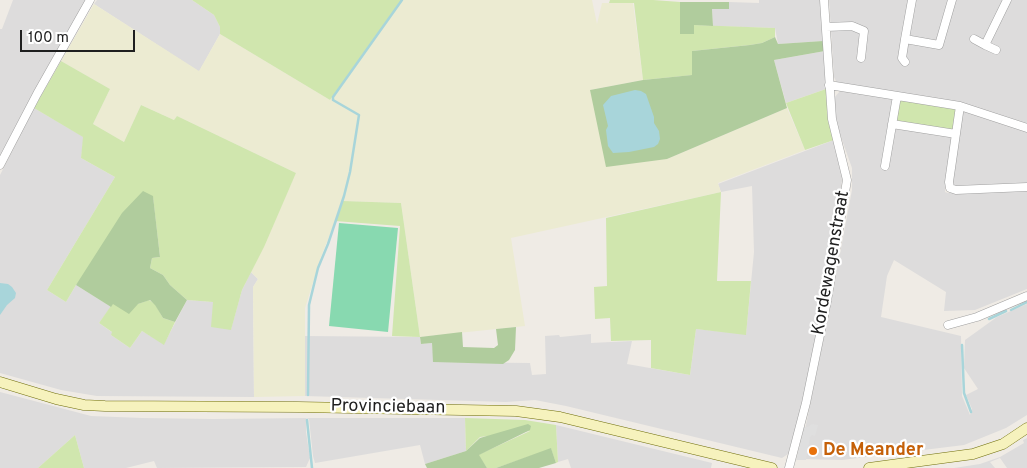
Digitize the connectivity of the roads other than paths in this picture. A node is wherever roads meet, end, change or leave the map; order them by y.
1 (90, 0) edge
2 (824, 0) edge
3 (912, 0) edge
4 (952, 0) edge
5 (1007, 0) edge
6 (826, 27) junction
7 (905, 39) junction
8 (974, 39) dead end
9 (985, 44) junction
10 (996, 50) dead end
11 (861, 58) dead end
12 (904, 62) dead end
13 (829, 85) junction
14 (897, 96) junction
15 (960, 106) junction
16 (892, 124) junction
17 (1027, 128) edge
18 (956, 134) junction
19 (0, 165) edge
20 (885, 166) dead end
21 (1027, 187) edge
22 (1027, 296) edge
23 (948, 325) dead end
24 (0, 382) edge
25 (1027, 428) edge
26 (772, 468) edge
27 (789, 468) edge
28 (869, 468) edge

1 - 19 street
2 - 6 street, Kordewagenstraat
3 - 7 street
4 - 7 street
5 - 9 street
6 - 11 street
6 - 13 street, Kordewagenstraat
7 - 12 street
8 - 9 street
9 - 10 street
13 - 14 street
13 - 27 street, Kordewagenstraat
14 - 15 street
14 - 16 street
15 - 17 street
15 - 18 street
16 - 18 street
16 - 20 street
18 - 21 street
22 - 23 street
24 - 26 main road, Provinciebaan
25 - 28 main road

